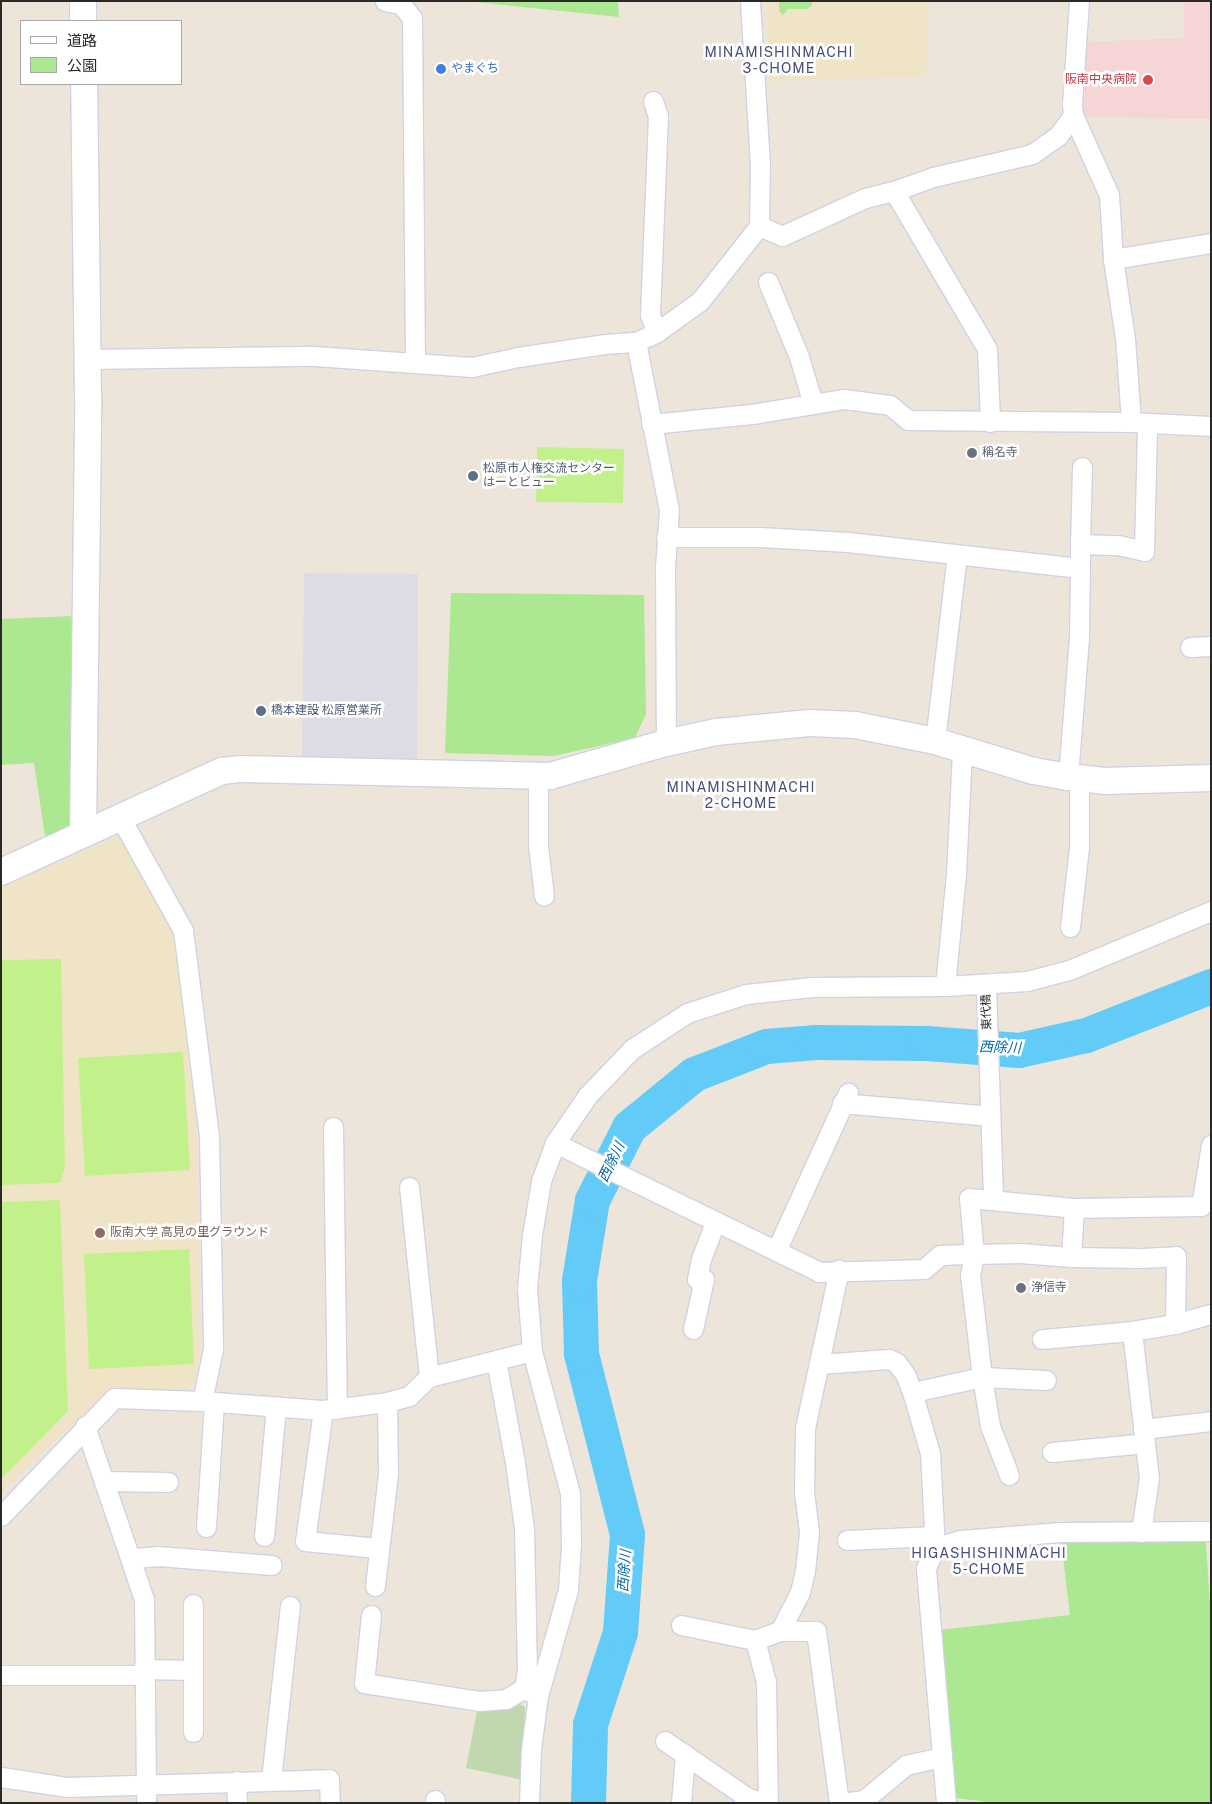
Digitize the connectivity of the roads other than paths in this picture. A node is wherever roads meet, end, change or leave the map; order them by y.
1 (83, 1) edge
2 (385, 1) edge
3 (750, 1) edge
4 (1078, 1) edge
5 (83, 20) edge
6 (84, 85) edge
7 (654, 101) dead end
8 (1073, 115) junction
9 (894, 191) junction
10 (759, 226) junction
11 (1211, 243) edge
12 (1113, 259) junction
13 (768, 282) dead end
14 (657, 332) junction
15 (636, 342) junction
16 (87, 359) junction
17 (415, 363) junction
18 (813, 404) junction
19 (990, 422) junction
20 (1139, 423) junction
21 (651, 424) junction
22 (1211, 426) edge
23 (1082, 466) dead end
24 (666, 537) junction
25 (1080, 544) junction
26 (957, 555) junction
27 (1080, 568) junction
28 (1211, 646) edge
29 (1190, 647) dead end
30 (935, 742) junction
31 (666, 743) junction
32 (962, 750) junction
33 (538, 776) junction
34 (1074, 778) junction
35 (1211, 778) edge
36 (120, 817) junction
37 (83, 834) junction
38 (1, 872) edge
39 (544, 896) dead end
40 (1211, 911) edge
41 (1070, 927) dead end
42 (946, 986) junction
43 (986, 986) junction
44 (990, 1107) junction
45 (333, 1127) dead end
46 (555, 1143) junction
47 (1211, 1145) edge
48 (409, 1187) dead end
49 (993, 1200) junction
50 (1074, 1208) junction
51 (715, 1222) junction
52 (776, 1251) junction
53 (974, 1254) junction
54 (1072, 1257) junction
55 (839, 1270) junction
56 (1211, 1314) edge
57 (1175, 1324) junction
58 (693, 1329) dead end
59 (1132, 1332) junction
60 (1042, 1339) dead end
61 (532, 1351) junction
62 (496, 1360) junction
63 (819, 1364) junction
64 (429, 1377) junction
65 (982, 1377) junction
66 (1046, 1380) dead end
67 (913, 1395) junction
68 (208, 1401) junction
69 (387, 1402) junction
70 (276, 1407) junction
71 (330, 1409) junction
72 (1211, 1422) edge
73 (85, 1426) junction
74 (1144, 1436) junction
75 (1052, 1452) dead end
76 (1009, 1475) dead end
77 (105, 1481) junction
78 (168, 1482) dead end
79 (1, 1516) edge
80 (206, 1527) dead end
81 (1211, 1531) edge
82 (1141, 1532) junction
83 (264, 1536) dead end
84 (847, 1540) dead end
85 (934, 1542) junction
86 (378, 1548) junction
87 (132, 1558) junction
88 (272, 1565) dead end
89 (375, 1586) dead end
90 (193, 1604) dead end
91 (290, 1606) dead end
92 (371, 1615) dead end
93 (681, 1625) dead end
94 (780, 1631) junction
95 (755, 1640) junction
96 (193, 1670) junction
97 (143, 1672) junction
98 (1, 1675) edge
99 (531, 1692) junction
100 (193, 1732) dead end
101 (665, 1741) dead end
102 (684, 1754) junction
103 (942, 1757) junction
104 (1, 1778) edge
105 (271, 1780) junction
106 (236, 1782) junction
107 (145, 1794) edge
108 (748, 1800) edge
109 (237, 1803) edge
110 (330, 1803) edge
111 (529, 1803) edge
112 (681, 1803) edge
113 (767, 1803) edge
114 (840, 1803) edge
115 (946, 1803) edge

1 - 5 street
2 - 17 street
3 - 10 street
4 - 8 street
6 - 16 street
7 - 14 street
8 - 9 street
8 - 12 street
9 - 10 street
9 - 19 street
10 - 14 street
11 - 12 street
12 - 20 street
13 - 18 street
14 - 15 street
15 - 17 street
15 - 21 street
16 - 17 street
16 - 37 street
18 - 19 street
18 - 21 street
19 - 20 street
20 - 22 street
20 - 25 street
21 - 24 street
23 - 25 street
24 - 26 street
24 - 31 street
25 - 27 street
26 - 27 street
26 - 30 street
27 - 34 street
28 - 29 street
30 - 31 street
30 - 32 street
31 - 33 street
32 - 34 street
32 - 42 street
33 - 36 street
33 - 39 street
34 - 35 street
34 - 41 street
36 - 37 street
36 - 68 street
37 - 38 street
40 - 43 street
42 - 43 street
42 - 46 street
43 - 44 street, 東代橋
44 - 49 street, 東代橋
44 - 52 street
45 - 71 street
46 - 51 street
46 - 61 street
47 - 50 street
48 - 64 street
49 - 50 street
49 - 53 street
50 - 54 street
51 - 52 street
51 - 58 street
52 - 55 street
53 - 54 street
53 - 55 street
53 - 65 street
54 - 57 street
55 - 63 street
56 - 57 street
57 - 59 street
59 - 60 street
59 - 74 street
61 - 62 street
61 - 99 street
62 - 64 street
62 - 99 street
63 - 67 street
63 - 94 street
64 - 69 street
65 - 66 street
65 - 67 street
65 - 76 street
67 - 85 street
68 - 70 street
68 - 73 street
68 - 80 street
69 - 71 street
69 - 86 street
70 - 71 street
70 - 83 street
71 - 86 street
72 - 74 street
73 - 77 street
73 - 79 street
74 - 75 street
74 - 82 street
77 - 78 street
77 - 87 street
81 - 82 street
82 - 85 street
84 - 85 street
85 - 103 street
86 - 89 street
87 - 88 street
87 - 97 street
90 - 96 street
91 - 105 street
92 - 99 street
93 - 95 street
94 - 95 street
94 - 114 street
95 - 113 street
96 - 97 street
96 - 100 street
97 - 98 street
97 - 107 street
99 - 111 street
101 - 102 street
102 - 108 street
102 - 112 street
103 - 114 street
103 - 115 street
104 - 107 street
105 - 106 street
105 - 110 street
106 - 107 street
106 - 109 street
108 - 113 street

